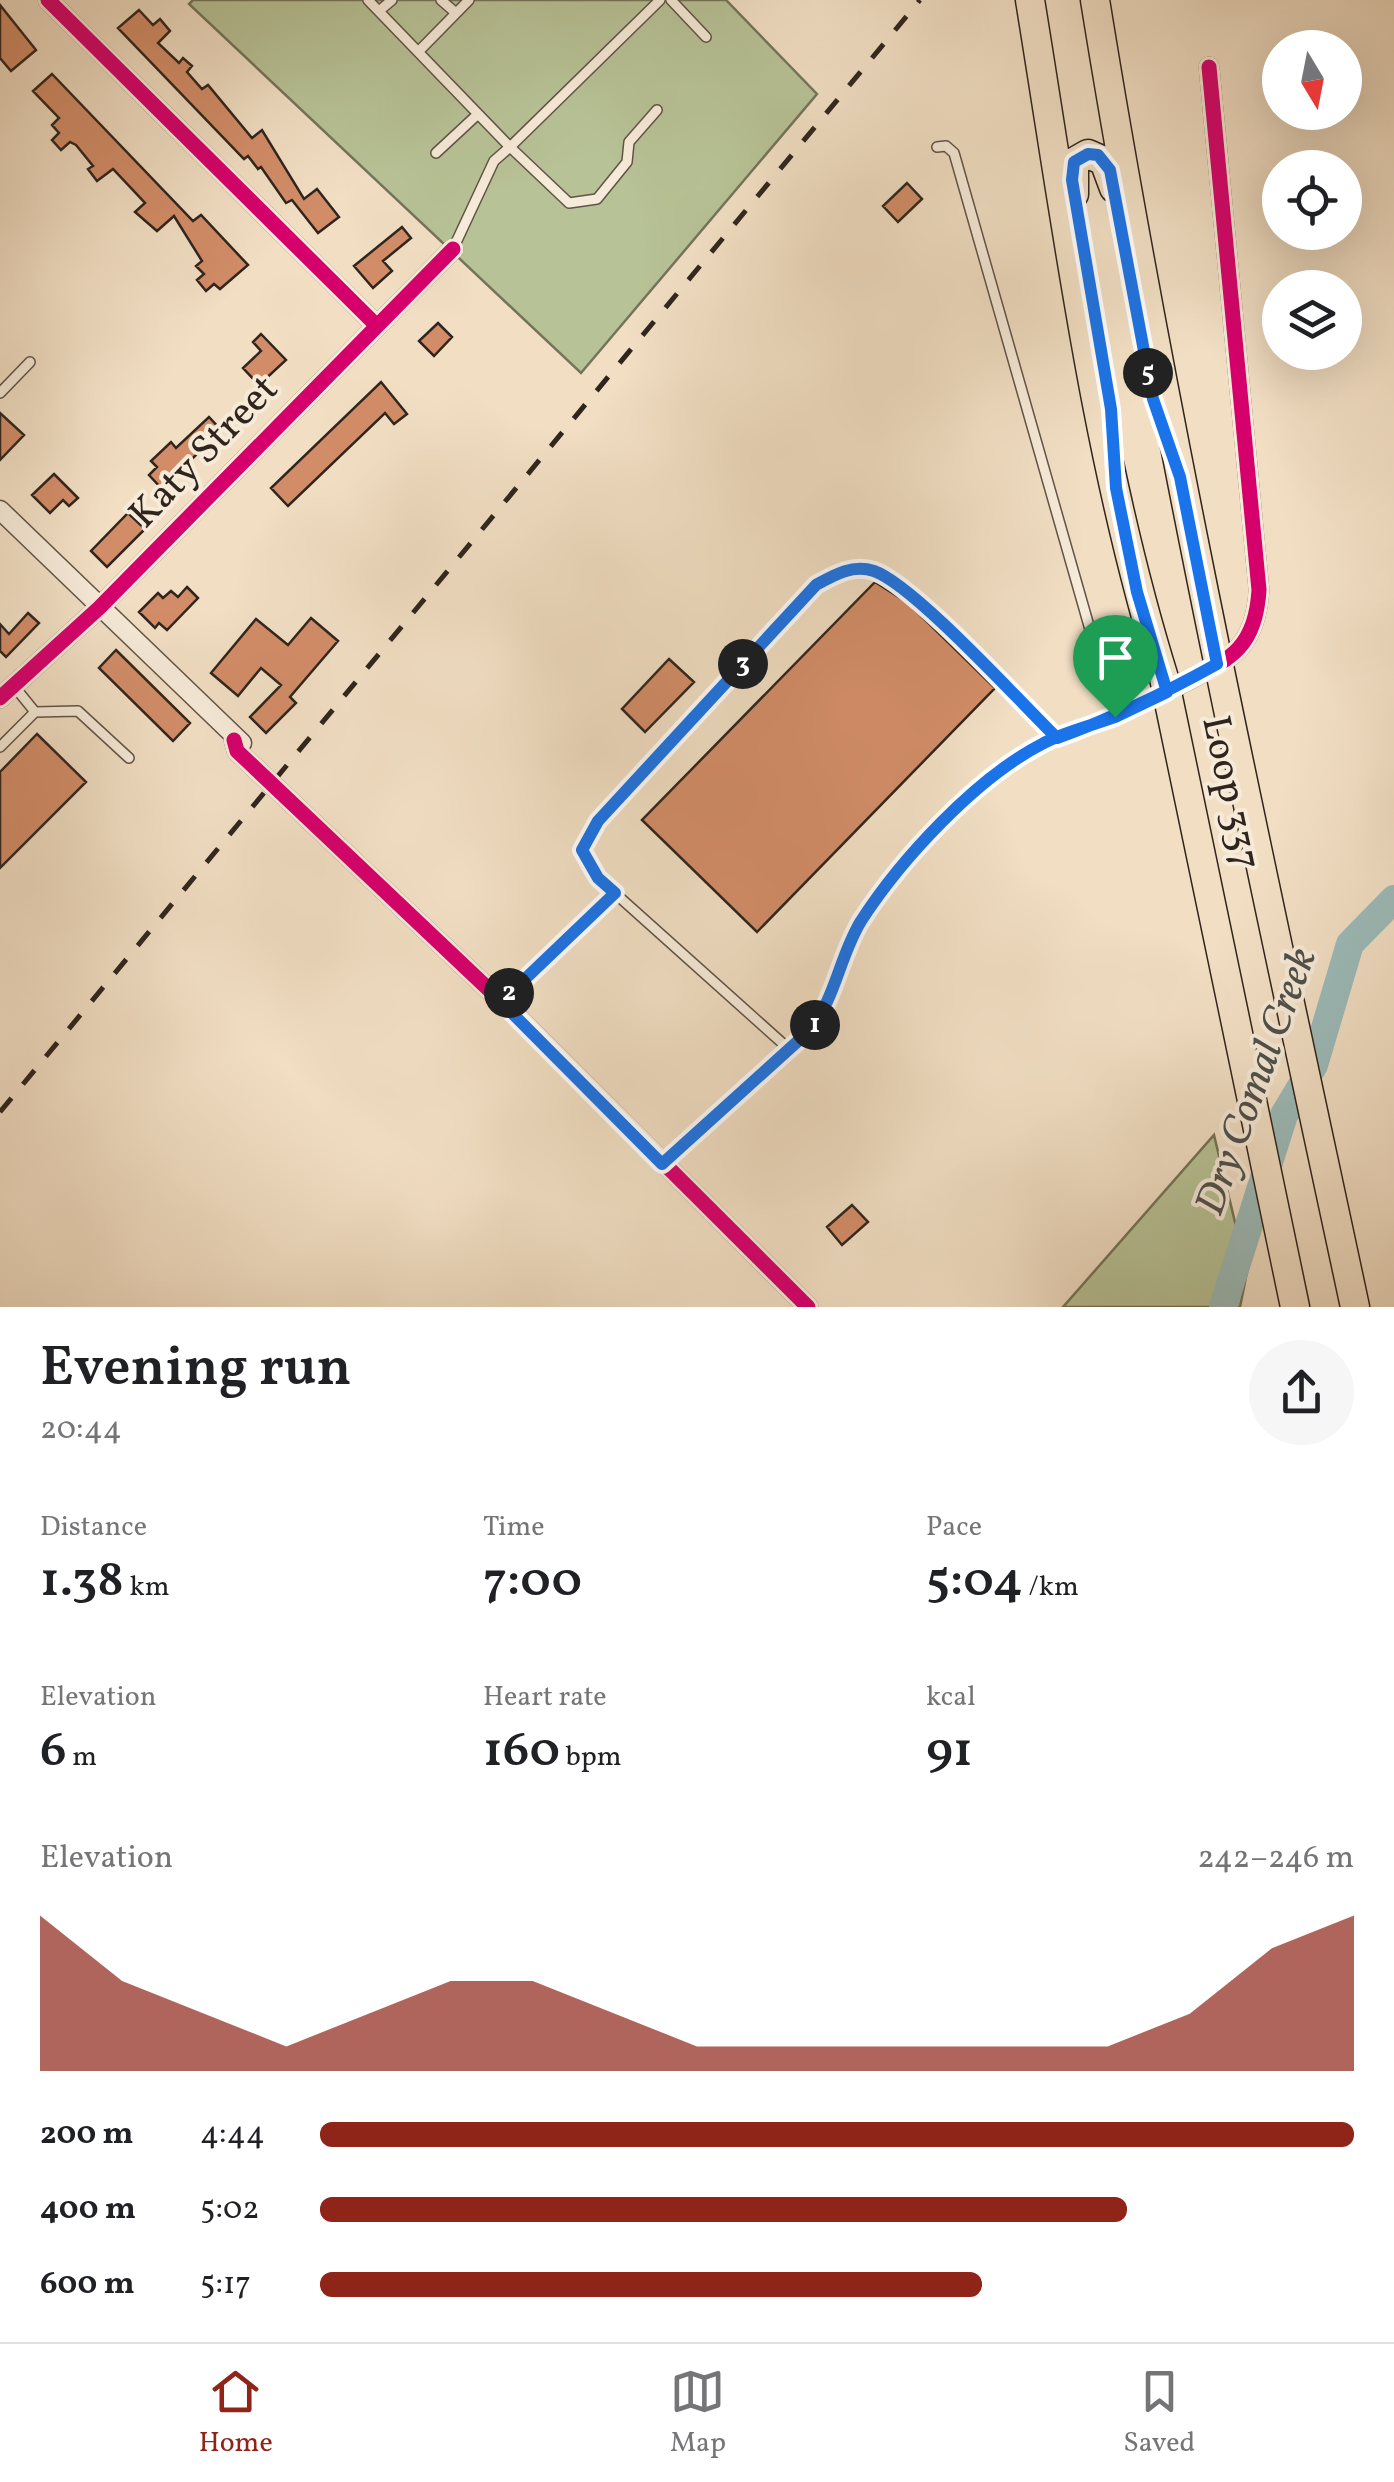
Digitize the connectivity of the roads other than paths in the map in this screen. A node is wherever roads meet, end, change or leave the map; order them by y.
1 (48, 0) edge
2 (368, 0) edge
3 (392, 0) edge
4 (442, 0) edge
5 (469, 0) edge
6 (660, 0) edge
7 (671, 0) edge
8 (1030, 0) edge
9 (1095, 0) edge
10 (379, 11) junction
11 (456, 14) junction
12 (706, 36) dead end
13 (418, 52) junction
14 (1209, 68) dead end
15 (657, 110) dead end
16 (478, 114) junction
17 (510, 147) junction
18 (937, 147) dead end
19 (436, 153) dead end
20 (452, 249) joint
21 (376, 325) junction
22 (30, 362) dead end
23 (0, 394) edge
24 (1180, 477) junction
25 (1116, 488) junction
26 (0, 510) edge
27 (98, 608) junction
28 (1217, 664) junction
29 (6, 691) edge
30 (1167, 692) junction
31 (34, 712) junction
32 (1115, 717) junction
33 (1057, 738) junction
34 (0, 747) edge
35 (129, 758) dead end
36 (615, 893) junction
37 (501, 1002) junction
38 (790, 1050) junction
39 (662, 1164) junction
40 (808, 1307) edge
41 (1295, 1307) edge
42 (1355, 1307) edge

1 - 21 street
2 - 10 lane
3 - 10 lane
4 - 11 lane
5 - 11 lane
6 - 17 lane
7 - 12 lane
8 - 25 main road, Loop 337
9 - 24 main road, Loop 337
10 - 13 lane
11 - 13 lane
13 - 16 lane
14 - 28 street
15 - 17 lane
16 - 17 lane
16 - 19 lane
17 - 20 lane
18 - 32 lane
20 - 21 street, Katy Street
21 - 27 street, Katy Street
22 - 23 lane
24 - 25 main road
24 - 28 main road, Loop 337
25 - 30 main road, Loop 337
26 - 27 street
27 - 29 street, Katy Street
27 - 37 street
28 - 30 street
28 - 42 main road, Loop 337
29 - 31 lane
30 - 32 lane
30 - 41 main road, Loop 337
31 - 34 lane
31 - 35 lane
32 - 33 lane
33 - 36 lane
33 - 38 lane
36 - 37 lane
36 - 38 lane
37 - 39 street
38 - 39 lane
39 - 40 street

